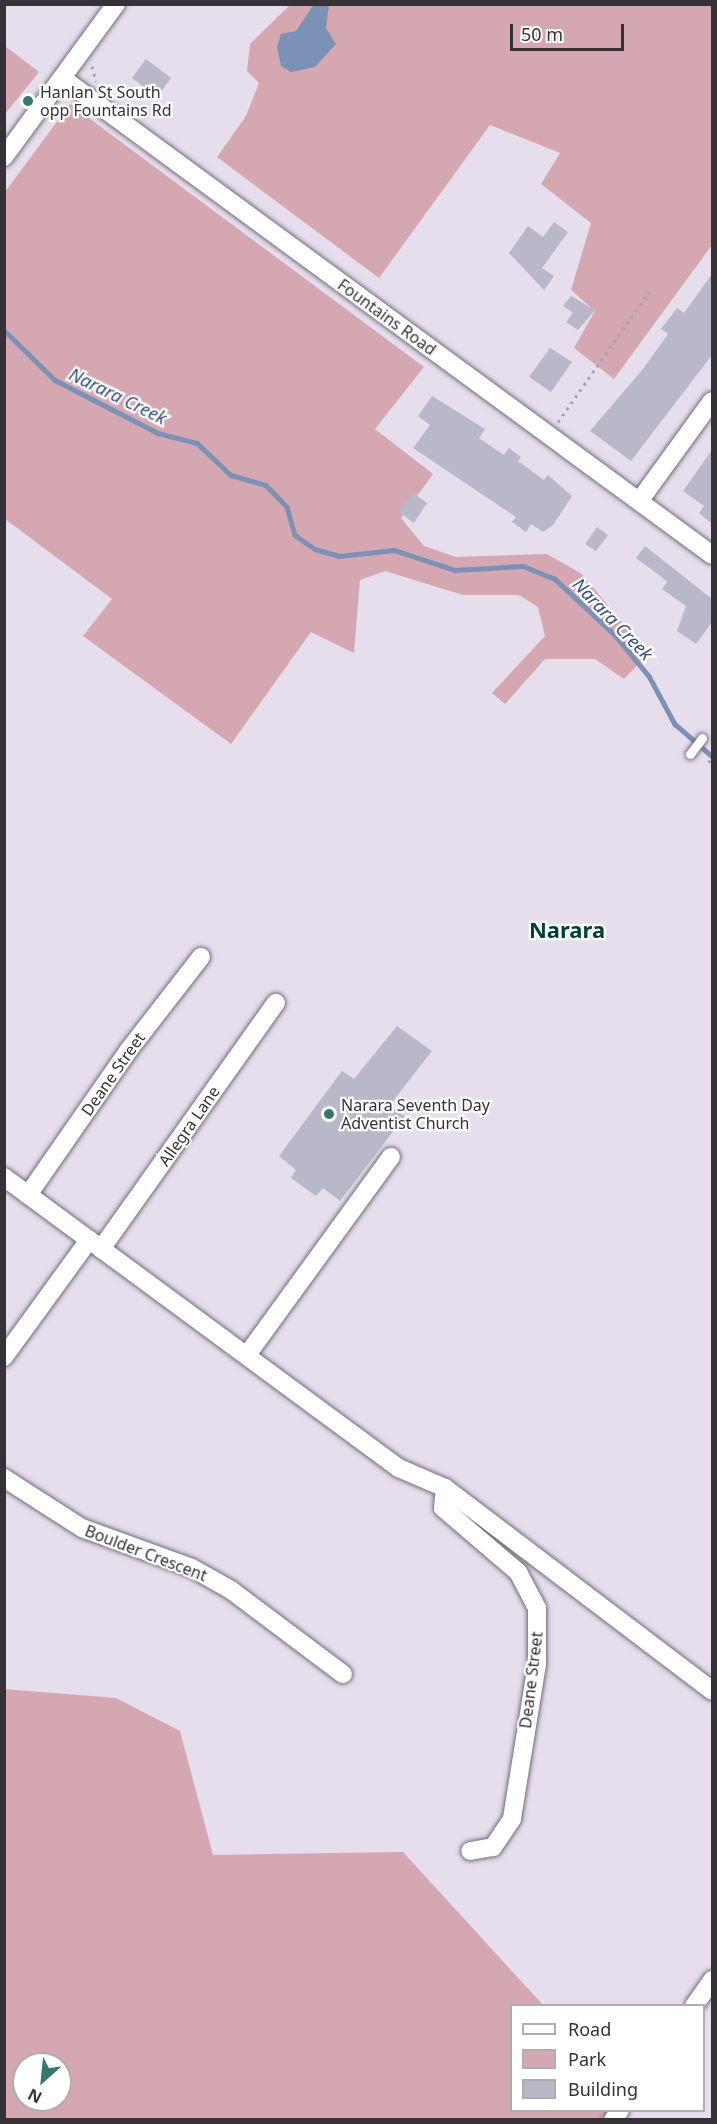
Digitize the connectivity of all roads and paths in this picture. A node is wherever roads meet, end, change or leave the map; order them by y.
1 (116, 4) edge
2 (94, 61) dead end
3 (62, 78) junction
4 (87, 97) junction
5 (4, 157) edge
6 (649, 292) dead end
7 (712, 401) edge
8 (548, 435) junction
9 (640, 500) junction
10 (712, 555) edge
11 (702, 738) dead end
12 (690, 754) dead end
13 (712, 759) edge
14 (708, 762) dead end
15 (201, 957) dead end
16 (276, 1003) dead end
17 (391, 1157) dead end
18 (4, 1177) edge
19 (28, 1195) junction
20 (95, 1245) junction
21 (247, 1355) junction
22 (4, 1357) edge
23 (4, 1478) edge
24 (445, 1488) junction
25 (344, 1674) dead end
26 (712, 1691) edge
27 (470, 1851) dead end
28 (712, 1980) edge
29 (695, 2004) edge

1 - 3 street
2 - 4 path
3 - 4 street, Fountains Road
3 - 5 street
4 - 8 street, Fountains Road
6 - 8 path
7 - 9 street
8 - 9 street, Fountains Road
9 - 10 street, Fountains Road
11 - 12 lane
13 - 14 path
15 - 19 street, Deane Street
16 - 20 street, Allegra Lane
17 - 21 street
18 - 19 street
19 - 20 street
20 - 21 street
20 - 22 street, Allegra Lane
21 - 24 street
23 - 25 street, Boulder Crescent
24 - 26 street
24 - 27 street, Deane Street
28 - 29 street

